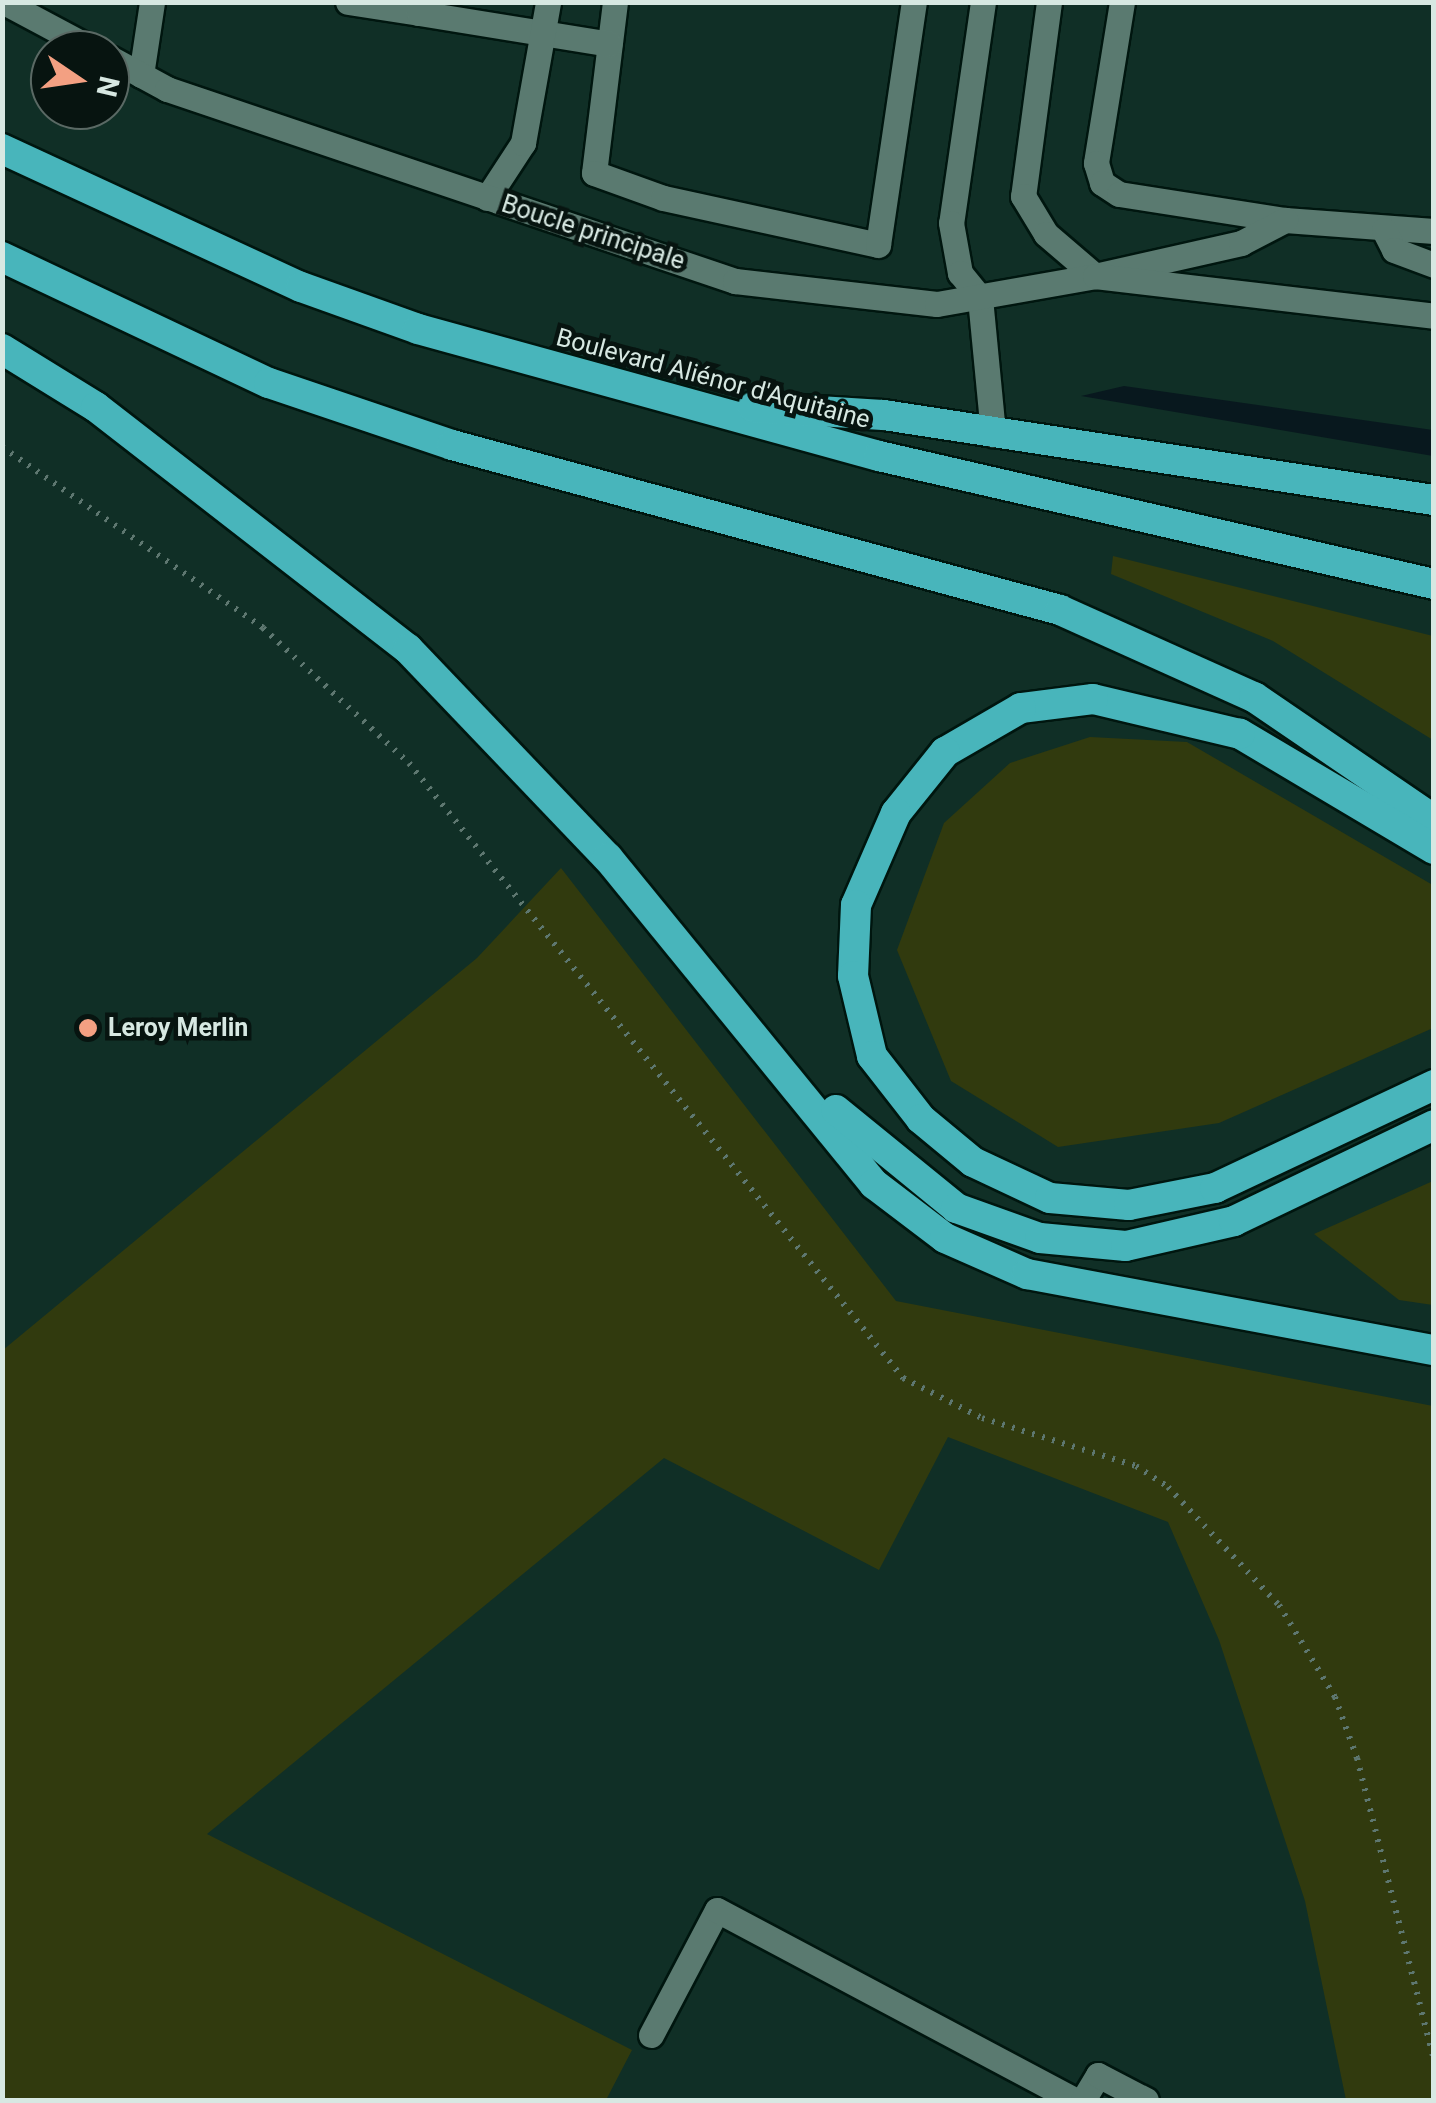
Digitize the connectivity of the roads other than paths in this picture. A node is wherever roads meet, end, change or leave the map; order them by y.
1 (4, 2) edge
2 (152, 2) edge
3 (348, 2) edge
4 (548, 2) edge
5 (616, 2) edge
6 (914, 2) edge
7 (982, 2) edge
8 (1049, 2) edge
9 (1122, 2) edge
10 (420, 8) edge
11 (56, 30) edge
12 (610, 44) junction
13 (130, 68) edge
14 (141, 74) junction
15 (2, 150) edge
16 (487, 198) junction
17 (1286, 220) junction
18 (1384, 230) junction
19 (1434, 231) edge
20 (2, 257) edge
21 (1434, 265) edge
22 (1095, 276) junction
23 (980, 298) junction
24 (1434, 316) edge
25 (2, 349) edge
26 (690, 403) junction
27 (993, 434) junction
28 (1434, 500) edge
29 (1434, 584) edge
30 (1434, 820) edge
31 (1434, 849) edge
32 (772, 1050) junction
33 (1434, 1085) edge
34 (1434, 1125) edge
35 (1434, 1350) edge
36 (651, 2035) dead end
37 (1075, 2100) edge
38 (1083, 2100) edge
39 (1146, 2100) edge

1 - 11 street
2 - 14 street
3 - 10 street
4 - 16 street
5 - 12 street
6 - 12 street
7 - 23 street
8 - 22 street
9 - 17 street
10 - 12 street
13 - 14 street, Boucle principale
14 - 16 street, Boucle principale
15 - 26 highway, Boulevard Aliénor d'Aquitaine
16 - 23 street, Boucle principale
17 - 18 street
17 - 22 street, Boucle principale
18 - 19 street
18 - 21 street
20 - 30 highway
22 - 23 street, Boucle principale
22 - 24 street
23 - 27 street
25 - 32 highway
26 - 27 highway
26 - 29 highway, Boulevard Aliénor d'Aquitaine
27 - 28 highway
31 - 33 highway
32 - 34 highway
32 - 35 highway
36 - 37 street
38 - 39 street

